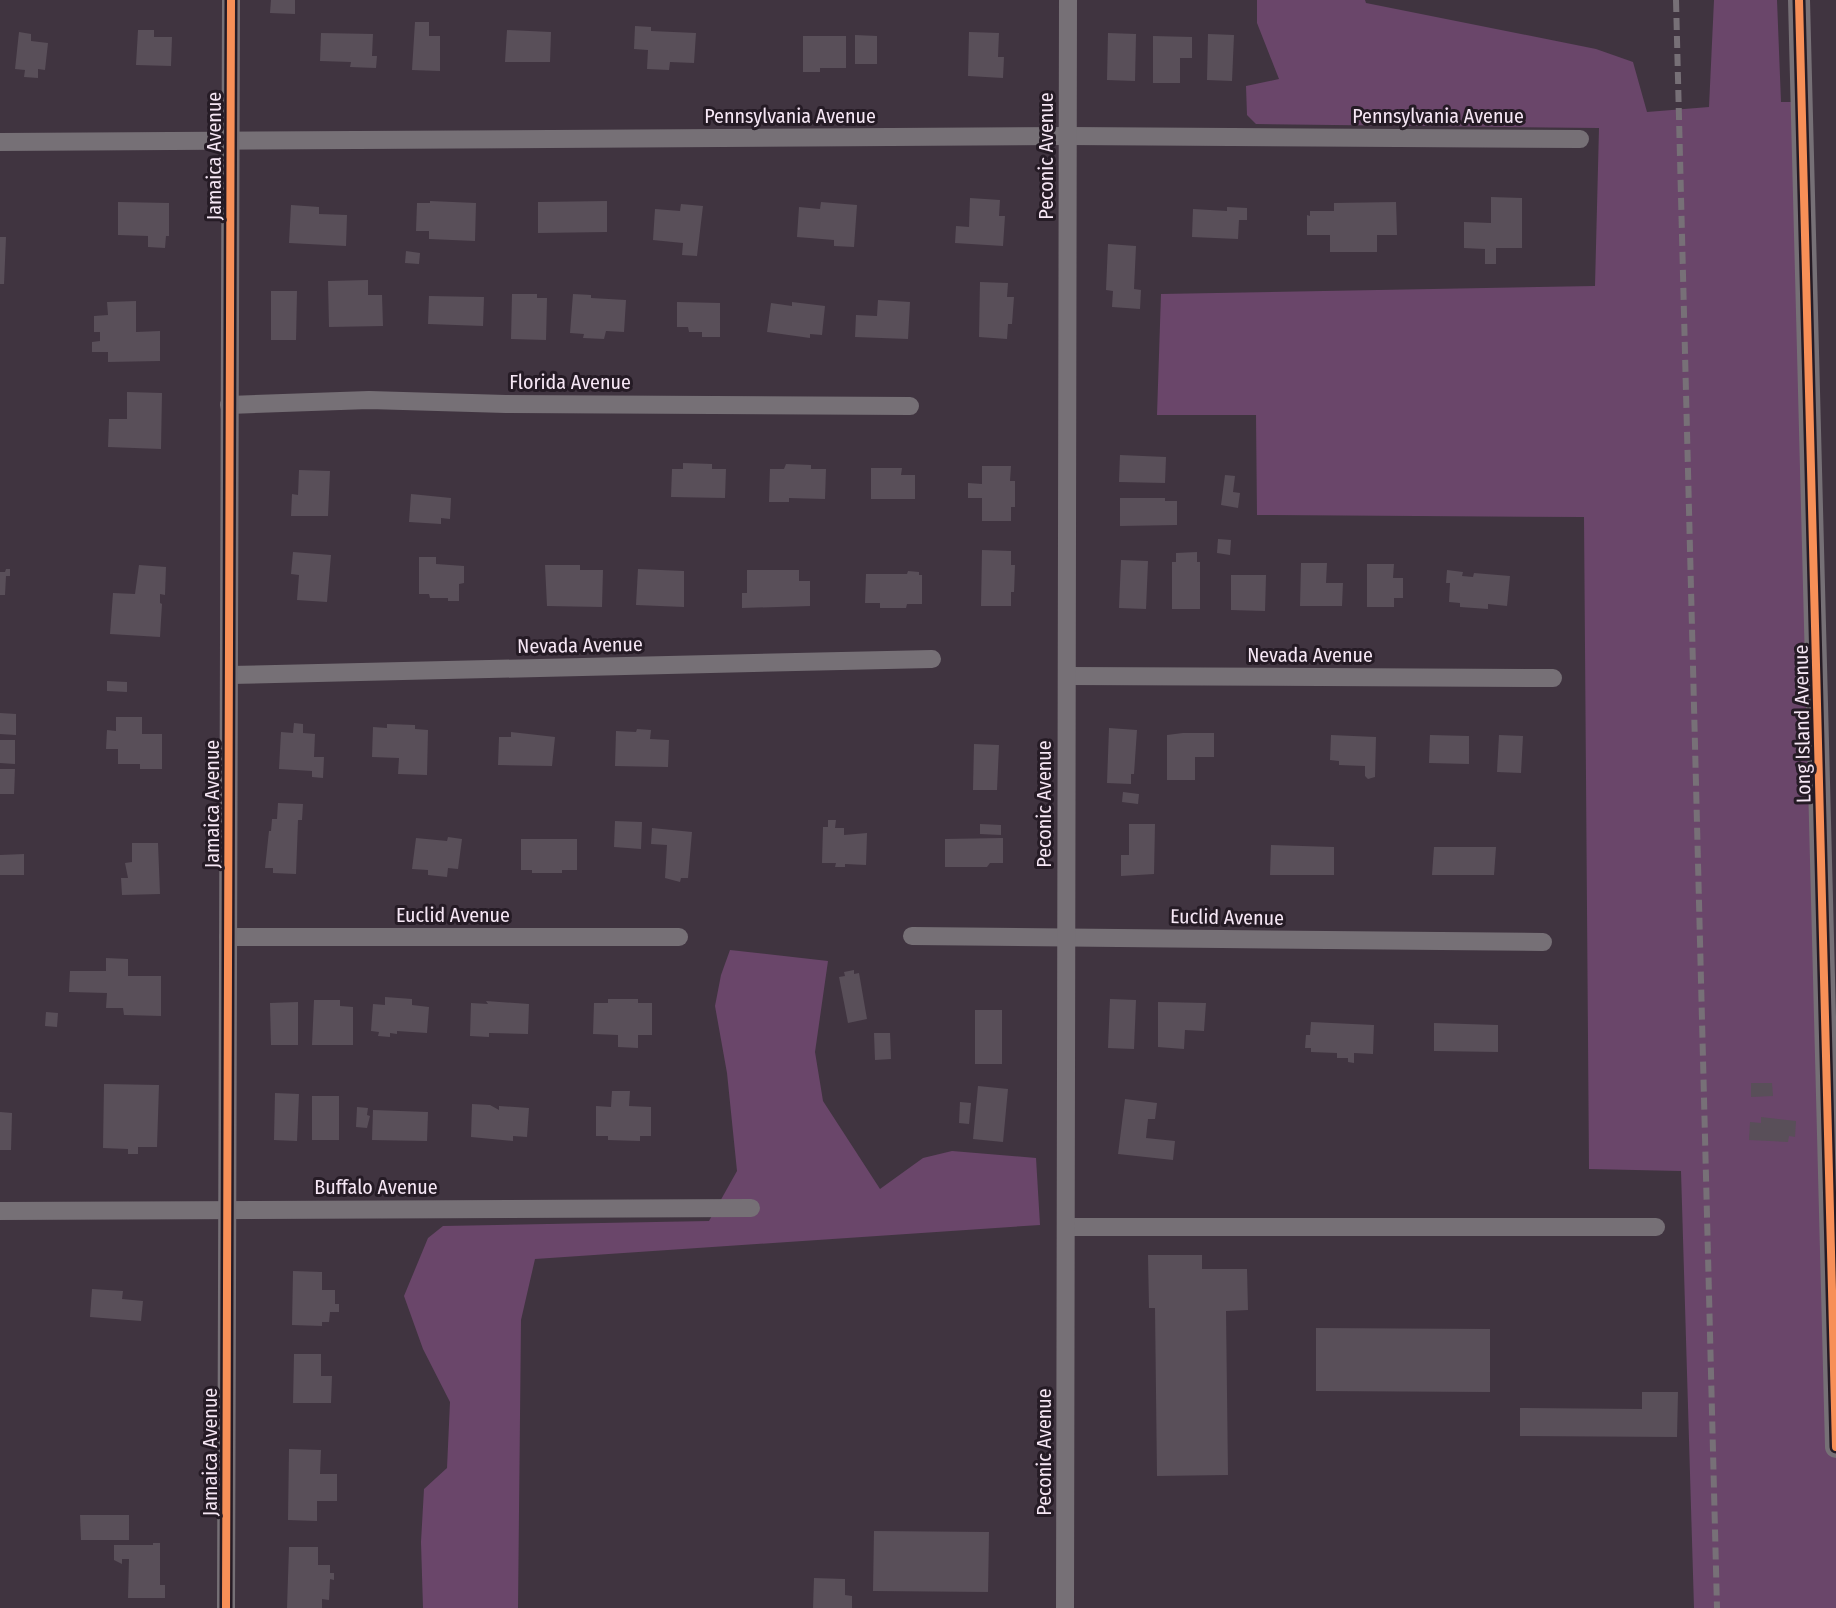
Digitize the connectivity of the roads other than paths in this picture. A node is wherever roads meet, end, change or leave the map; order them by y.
1 (231, 0) edge
2 (1068, 0) edge
3 (1799, 0) edge
4 (1068, 136) junction
5 (1580, 139) dead end
6 (0, 142) edge
7 (230, 142) junction
8 (229, 405) junction
9 (910, 406) dead end
10 (932, 659) dead end
11 (229, 675) junction
12 (1067, 676) junction
13 (1553, 678) dead end
14 (912, 936) dead end
15 (228, 937) junction
16 (679, 937) dead end
17 (1066, 937) junction
18 (1543, 942) dead end
19 (751, 1208) dead end
20 (227, 1209) junction
21 (0, 1211) edge
22 (1066, 1227) junction
23 (1656, 1227) dead end
24 (1836, 1447) edge
25 (226, 1608) edge
26 (1065, 1608) edge

1 - 7 street, Jamaica Avenue
2 - 4 street, Peconic Avenue
3 - 24 street, Long Island Avenue
4 - 5 street, Pennsylvania Avenue
4 - 7 street, Pennsylvania Avenue
4 - 12 street, Peconic Avenue
6 - 7 street, Pennsylvania Avenue
7 - 8 street, Jamaica Avenue
8 - 9 street, Florida Avenue
8 - 11 street, Jamaica Avenue
10 - 11 street, Nevada Avenue
11 - 15 street, Jamaica Avenue
12 - 13 street, Nevada Avenue
12 - 17 street, Peconic Avenue
14 - 17 street, Euclid Avenue
15 - 16 street, Euclid Avenue
15 - 20 street, Jamaica Avenue
17 - 18 street, Euclid Avenue
17 - 22 street, Peconic Avenue
19 - 20 street, Buffalo Avenue
20 - 21 street, Buffalo Avenue
20 - 25 street, Jamaica Avenue
22 - 23 street
22 - 26 street, Peconic Avenue

